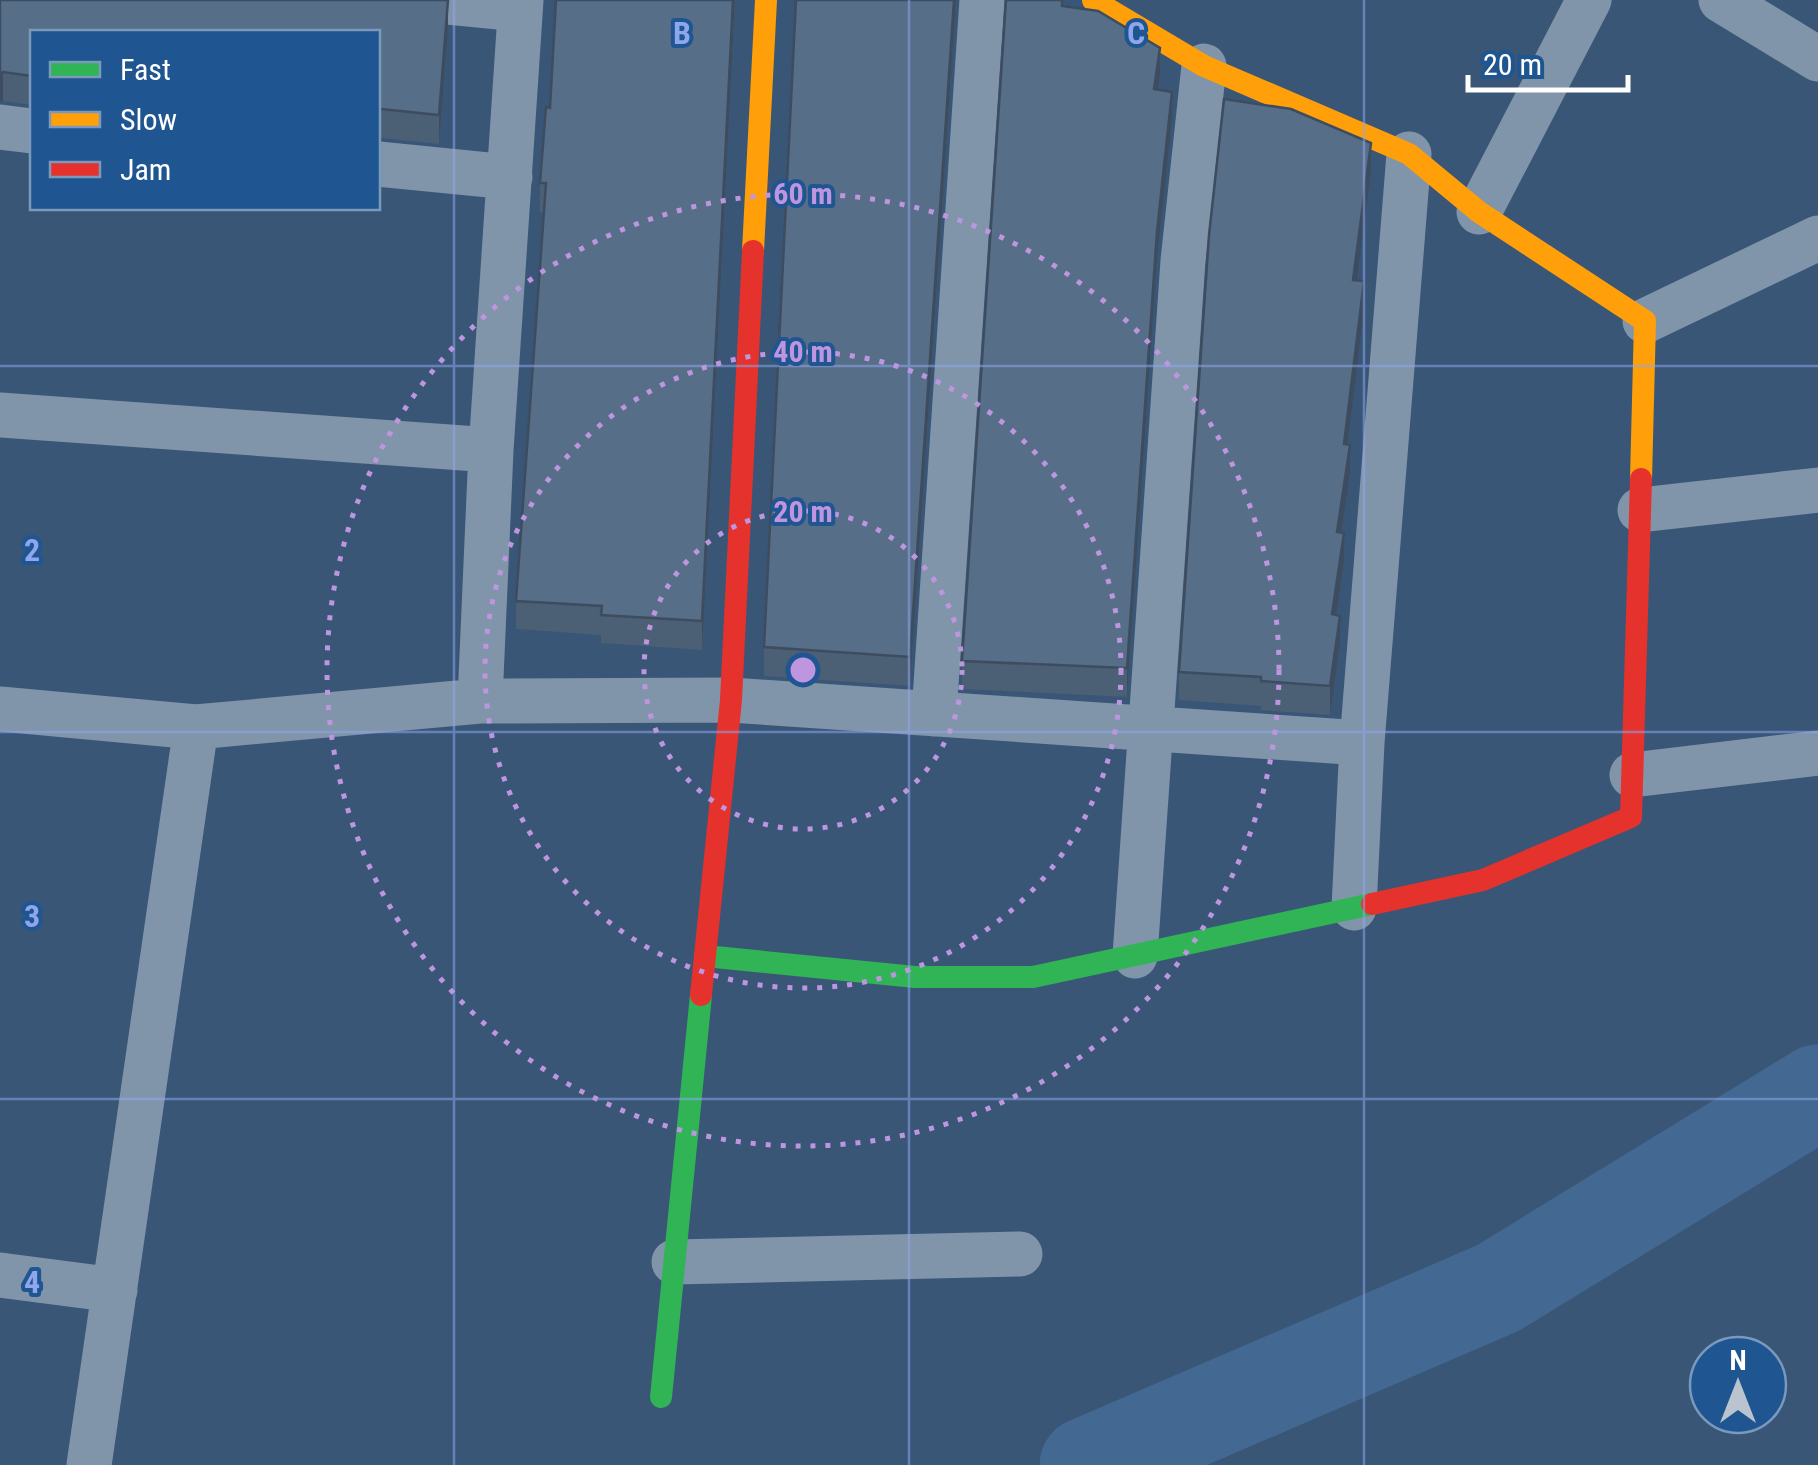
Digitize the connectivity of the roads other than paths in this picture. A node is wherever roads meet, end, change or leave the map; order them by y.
1 (427, 0) edge
2 (766, 0) edge
3 (982, 0) edge
4 (1092, 0) edge
5 (1590, 0) edge
6 (1721, 0) edge
7 (521, 5) edge
8 (1818, 59) edge
9 (1204, 66) junction
10 (0, 128) edge
11 (30, 130) edge
12 (1409, 154) junction
13 (380, 164) edge
14 (510, 177) junction
15 (1478, 212) junction
16 (1818, 238) edge
17 (1645, 322) junction
18 (0, 414) edge
19 (491, 450) junction
20 (1818, 490) edge
21 (1640, 510) junction
22 (731, 700) junction
23 (480, 701) junction
24 (0, 709) edge
25 (934, 714) junction
26 (196, 727) junction
27 (1150, 728) junction
28 (1362, 743) junction
29 (1818, 753) edge
30 (1632, 775) junction
31 (1354, 908) junction
32 (704, 956) junction
33 (1135, 956) junction
34 (1020, 1254) dead end
35 (674, 1262) junction
36 (0, 1275) edge
37 (114, 1290) junction
38 (661, 1397) dead end
39 (89, 1465) edge

1 - 7 street
2 - 22 street
3 - 25 street
4 - 9 street
5 - 15 street
6 - 8 street
7 - 14 street
9 - 12 street
9 - 27 street
10 - 11 street
12 - 15 street
12 - 28 street
13 - 14 street
14 - 19 street
15 - 17 street
16 - 17 street
17 - 21 street
18 - 19 street
19 - 23 street
20 - 21 street
21 - 30 street
22 - 23 street
22 - 25 street
22 - 32 street
23 - 26 street
24 - 26 street
25 - 27 street
26 - 37 street
27 - 28 street
27 - 33 street
28 - 31 street
29 - 30 street
30 - 31 street
31 - 33 street
32 - 33 street
32 - 35 street
34 - 35 street
35 - 38 street
36 - 37 street
37 - 39 street

